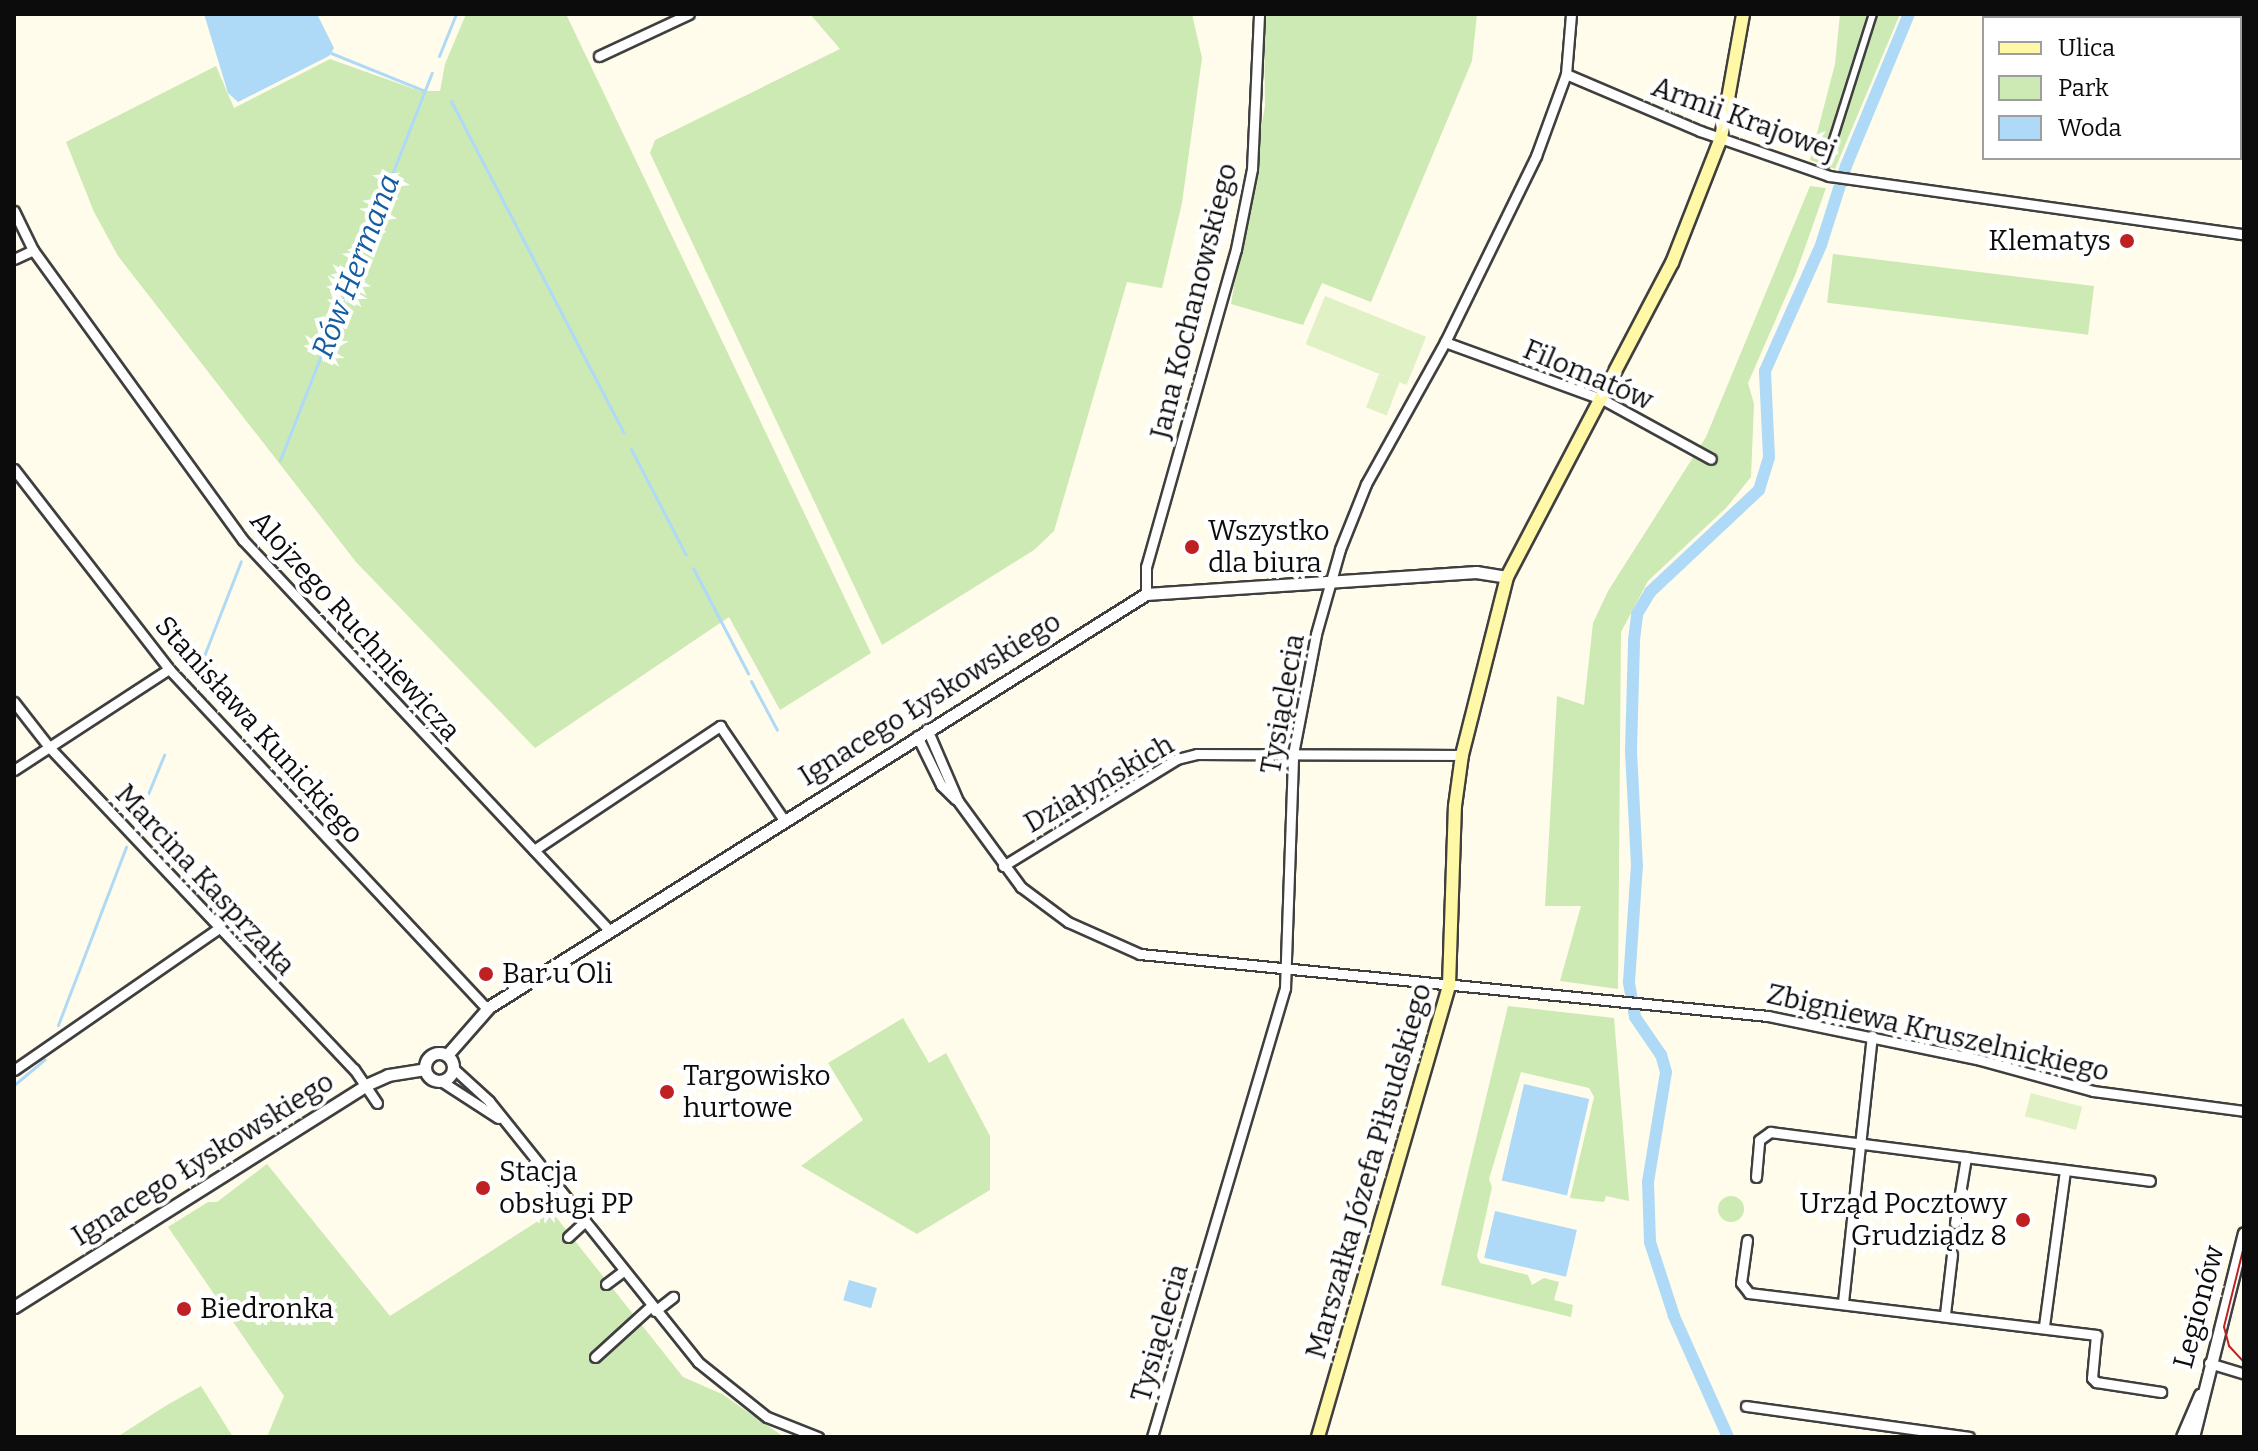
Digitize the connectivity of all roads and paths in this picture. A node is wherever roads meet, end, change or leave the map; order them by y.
1 (689, 14) edge
2 (1259, 14) edge
3 (1571, 14) edge
4 (1743, 14) edge
5 (1873, 14) edge
6 (599, 56) dead end
7 (1566, 74) junction
8 (1721, 138) junction
9 (1827, 171) junction
10 (14, 211) edge
11 (2244, 234) edge
12 (33, 250) junction
13 (14, 259) edge
14 (1445, 342) junction
15 (1602, 399) junction
16 (1711, 459) dead end
17 (14, 469) edge
18 (1507, 577) junction
19 (1332, 579) junction
20 (1146, 594) junction
21 (169, 669) junction
22 (14, 702) edge
23 (922, 733) junction
24 (49, 747) junction
25 (1293, 754) junction
26 (1462, 755) junction
27 (14, 770) edge
28 (784, 820) junction
29 (534, 850) junction
30 (1003, 866) junction
31 (219, 928) junction
32 (609, 930) junction
33 (1285, 971) junction
34 (1449, 985) junction
35 (486, 1008) junction
36 (1872, 1036) junction
37 (447, 1055) junction
38 (453, 1068) junction
39 (425, 1069) junction
40 (14, 1070) edge
41 (441, 1081) junction
42 (366, 1085) junction
43 (377, 1103) dead end
44 (2244, 1111) edge
45 (499, 1118) junction
46 (1861, 1143) junction
47 (1966, 1157) junction
48 (2065, 1170) junction
49 (1756, 1177) dead end
50 (2150, 1181) dead end
51 (583, 1223) junction
52 (1955, 1223) dead end
53 (2244, 1233) edge
54 (568, 1237) dead end
55 (1747, 1240) dead end
56 (1952, 1254) dead end
57 (623, 1271) junction
58 (606, 1284) dead end
59 (673, 1297) dead end
60 (1843, 1302) junction
61 (14, 1307) edge
62 (653, 1308) junction
63 (1945, 1314) junction
64 (2044, 1326) junction
65 (595, 1357) dead end
66 (2209, 1363) junction
67 (2244, 1374) edge
68 (2161, 1392) dead end
69 (2201, 1394) junction
70 (1746, 1406) dead end
71 (818, 1437) edge
72 (1152, 1437) edge
73 (1318, 1437) edge
74 (1969, 1437) edge
75 (2182, 1437) edge
76 (2193, 1437) edge

1 - 6 street
2 - 20 street, Jana Kochanowskiego
3 - 7 street, Tysiąclecia
4 - 8 main road, Marszałka Józefa Piłsudskiego
5 - 9 street
7 - 8 street, Armii Krajowej
7 - 14 street, Tysiąclecia
8 - 9 street, Armii Krajowej
8 - 15 main road, Marszałka Józefa Piłsudskiego
9 - 11 street, Armii Krajowej
10 - 12 street, Alojzego Ruchniewicza
12 - 13 street
12 - 29 street, Alojzego Ruchniewicza
14 - 15 street, Filomatów
14 - 19 street, Tysiąclecia
15 - 16 street, Filomatów
15 - 18 main road, Marszałka Józefa Piłsudskiego
17 - 21 street, Stanisława Kunickiego
18 - 19 street, Ignacego Łyskowskiego
18 - 26 main road, Marszałka Józefa Piłsudskiego
19 - 20 street, Ignacego Łyskowskiego
19 - 25 street, Tysiąclecia
20 - 23 street, Ignacego Łyskowskiego
21 - 24 street
21 - 35 street, Stanisława Kunickiego
22 - 24 street, Marcina Kasprzaka
23 - 28 street, Ignacego Łyskowskiego
23 - 30 street, Zbigniewa Kruszelnickiego
24 - 27 street
24 - 31 street, Marcina Kasprzaka
25 - 26 street, Działyńskich
25 - 30 street, Działyńskich
25 - 33 street, Tysiąclecia
26 - 34 main road, Marszałka Józefa Piłsudskiego
28 - 29 street
28 - 32 street, Ignacego Łyskowskiego
29 - 32 street, Alojzego Ruchniewicza
30 - 33 street, Zbigniewa Kruszelnickiego
31 - 40 street
31 - 42 street, Marcina Kasprzaka
32 - 35 street, Ignacego Łyskowskiego
33 - 34 street, Zbigniewa Kruszelnickiego
33 - 72 street, Tysiąclecia
34 - 36 street, Zbigniewa Kruszelnickiego
34 - 73 main road, Marszałka Józefa Piłsudskiego
35 - 37 street, Ignacego Łyskowskiego
36 - 44 street, Zbigniewa Kruszelnickiego
36 - 46 street
37 - 38 street
37 - 39 street
38 - 41 street
38 - 45 street
39 - 41 street
39 - 42 street, Ignacego Łyskowskiego
41 - 45 street
42 - 43 street, Marcina Kasprzaka
42 - 61 street, Ignacego Łyskowskiego
45 - 51 street
46 - 47 street
46 - 49 street
46 - 60 street
47 - 48 street
47 - 52 street
48 - 50 street
48 - 64 street
51 - 54 street
51 - 57 street
53 - 66 street, Legionów
55 - 60 street
56 - 63 street
57 - 58 street
57 - 62 street
59 - 62 street
60 - 63 street
62 - 65 street
62 - 71 street
63 - 64 street
64 - 68 street
66 - 67 street
66 - 69 street, Legionów
69 - 75 street, Legionów
69 - 76 street, Legionów
70 - 74 street

